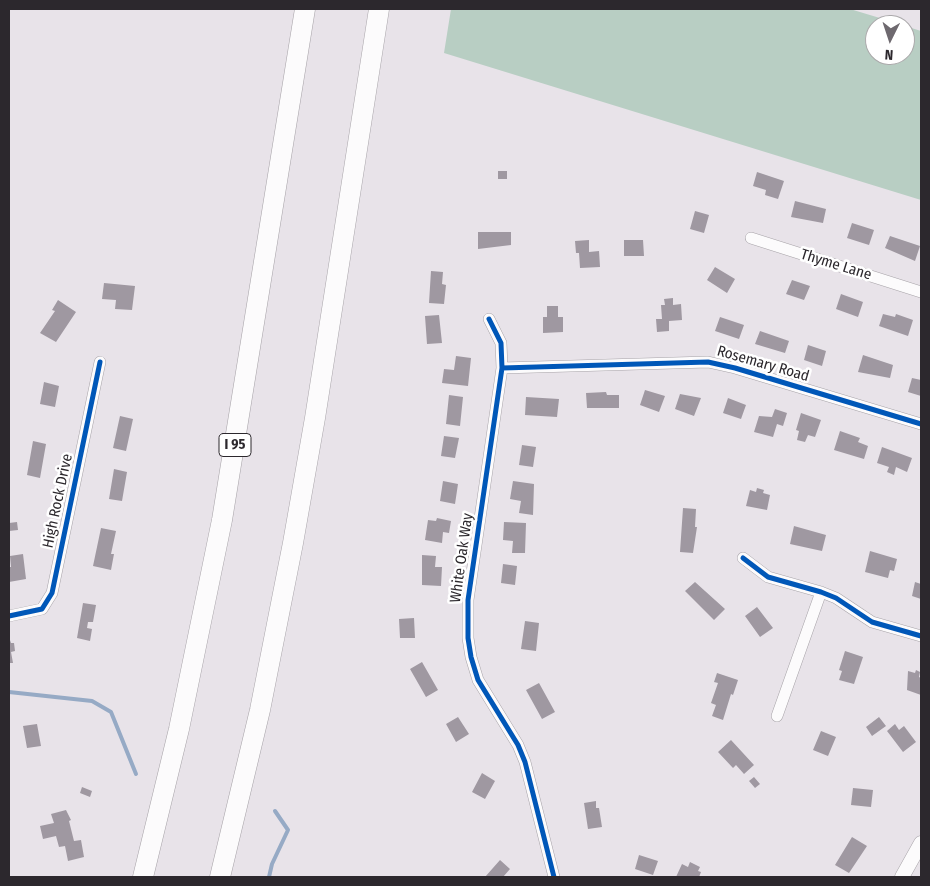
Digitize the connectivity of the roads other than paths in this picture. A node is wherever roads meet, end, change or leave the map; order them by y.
1 (305, 9) edge
2 (379, 9) edge
3 (751, 238) dead end
4 (921, 292) edge
5 (489, 319) dead end
6 (100, 362) dead end
7 (502, 368) junction
8 (921, 424) edge
9 (743, 558) dead end
10 (821, 592) junction
11 (9, 616) edge
12 (921, 636) edge
13 (777, 716) dead end
14 (921, 843) edge
15 (143, 877) edge
16 (220, 877) edge
17 (554, 877) edge
18 (902, 877) edge

1 - 15 highway, I 95
2 - 16 highway
3 - 4 street, Thyme Lane
5 - 7 street, White Oak Way
6 - 11 street, High Rock Drive
7 - 8 street, Rosemary Road
7 - 17 street, White Oak Way
9 - 10 street
10 - 12 street
10 - 13 street
14 - 18 street

